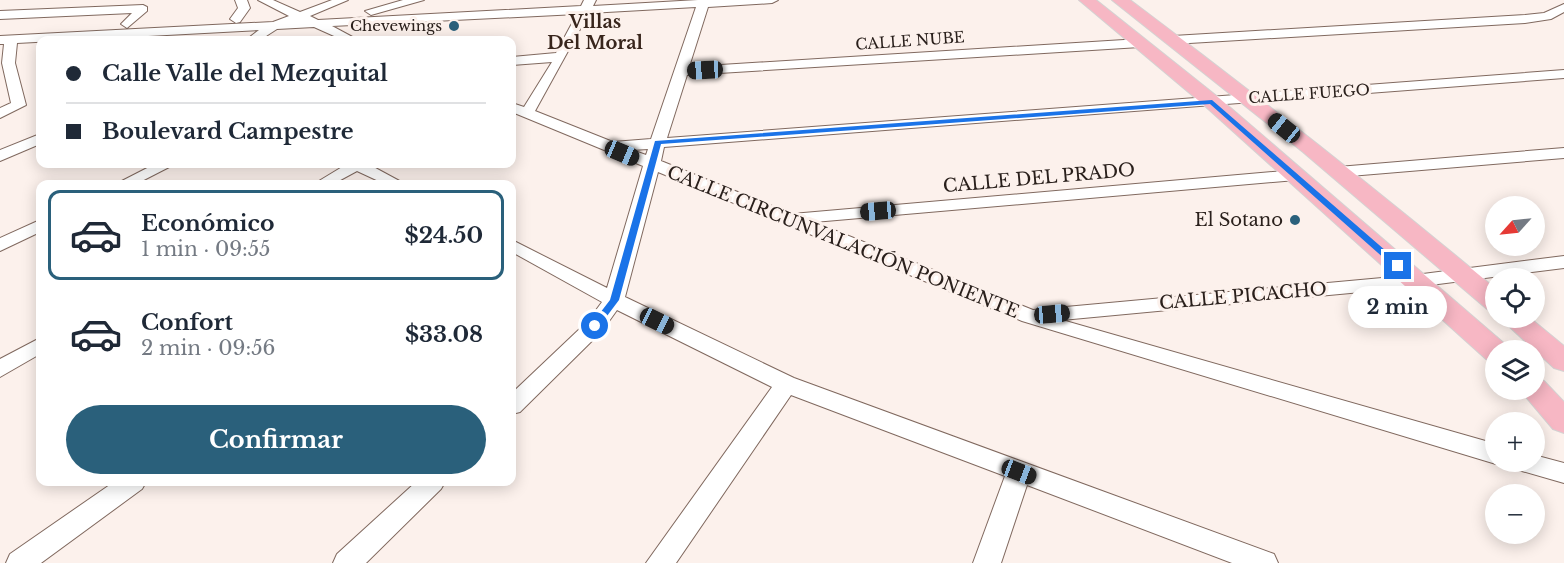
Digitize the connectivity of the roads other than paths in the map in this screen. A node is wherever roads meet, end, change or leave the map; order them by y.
1 (241, 0) edge
2 (264, 0) edge
3 (342, 0) edge
4 (418, 0) edge
5 (619, 0) edge
6 (772, 0) edge
7 (1087, 0) edge
8 (1119, 0) edge
9 (1543, 0) edge
10 (704, 2) edge
11 (588, 3) edge
12 (1564, 7) edge
13 (0, 15) edge
14 (298, 16) junction
15 (352, 16) junction
16 (236, 19) junction
17 (127, 24) junction
18 (314, 24) junction
19 (274, 26) junction
20 (66, 36) edge
21 (258, 36) edge
22 (342, 36) edge
23 (36, 37) edge
24 (3, 39) edge
25 (1173, 40) junction
26 (1140, 43) junction
27 (561, 57) junction
28 (516, 61) edge
29 (682, 71) junction
30 (1564, 74) edge
31 (6, 81) edge
32 (1247, 99) junction
33 (1212, 102) junction
34 (516, 109) edge
35 (527, 113) junction
36 (0, 114) edge
37 (36, 141) edge
38 (658, 142) junction
39 (607, 147) junction
40 (1564, 153) edge
41 (0, 156) edge
42 (652, 166) junction
43 (158, 168) edge
44 (350, 168) edge
45 (365, 168) edge
46 (1338, 172) junction
47 (1296, 175) junction
48 (133, 180) edge
49 (329, 180) edge
50 (389, 180) edge
51 (785, 219) junction
52 (36, 227) edge
53 (0, 245) edge
54 (516, 247) edge
55 (1564, 262) edge
56 (1462, 274) junction
57 (1415, 281) junction
58 (1485, 294) edge
59 (614, 300) junction
60 (1029, 316) junction
61 (1526, 328) edge
62 (1485, 342) edge
63 (36, 347) edge
64 (1564, 361) edge
65 (0, 369) edge
66 (786, 384) junction
67 (1544, 400) edge
68 (516, 402) edge
69 (1564, 421) edge
70 (1485, 451) edge
71 (1545, 468) edge
72 (1019, 472) junction
73 (1564, 473) edge
74 (127, 486) edge
75 (428, 486) edge
76 (20, 563) edge
77 (347, 563) edge
78 (660, 563) edge
79 (987, 563) edge
80 (1264, 563) edge

1 - 16 street
2 - 14 street
3 - 14 street
4 - 15 street
5 - 11 street
6 - 10 street
7 - 26 main road
8 - 25 main road
9 - 12 street
10 - 11 street
10 - 29 street
11 - 15 street
11 - 18 street
11 - 27 street
12 - 25 street
13 - 17 street
14 - 15 street
14 - 16 street
14 - 18 street
14 - 19 street
16 - 17 street
17 - 24 street
18 - 19 street
18 - 22 street
19 - 20 street
19 - 21 street
23 - 24 street
24 - 31 street
25 - 32 main road
26 - 29 street, CALLE NUBE
26 - 33 main road
27 - 28 street
27 - 35 street
29 - 38 street
30 - 32 street, CALLE FUEGO
31 - 36 street
32 - 33 street, CALLE FUEGO
32 - 46 main road
33 - 38 street, CALLE FUEGO
33 - 47 main road
34 - 35 street, CALLE CIRCUNVALACIÓN PONIENTE
35 - 39 street, CALLE CIRCUNVALACIÓN PONIENTE
37 - 41 street
38 - 39 street, CALLE CIRCUNVALACIÓN PONIENTE
38 - 42 street
39 - 42 street, CALLE CIRCUNVALACIÓN PONIENTE
40 - 46 street
42 - 51 street, CALLE CIRCUNVALACIÓN PONIENTE
42 - 59 street
43 - 48 street
44 - 49 street
45 - 50 street
46 - 56 main road
47 - 51 street, CALLE DEL PRADO
47 - 57 main road
51 - 60 street, CALLE CIRCUNVALACIÓN PONIENTE
52 - 53 street
54 - 59 street
55 - 56 street, CALLE PICACHO
56 - 57 street, CALLE PICACHO
56 - 58 main road
57 - 60 street, CALLE PICACHO
57 - 62 main road
59 - 66 street
59 - 68 street
60 - 70 street, CALLE CIRCUNVALACIÓN PONIENTE
61 - 64 main road
63 - 65 street
66 - 72 street
66 - 78 street
67 - 69 main road
71 - 73 street
72 - 79 street
72 - 80 street
74 - 76 street
75 - 77 street

